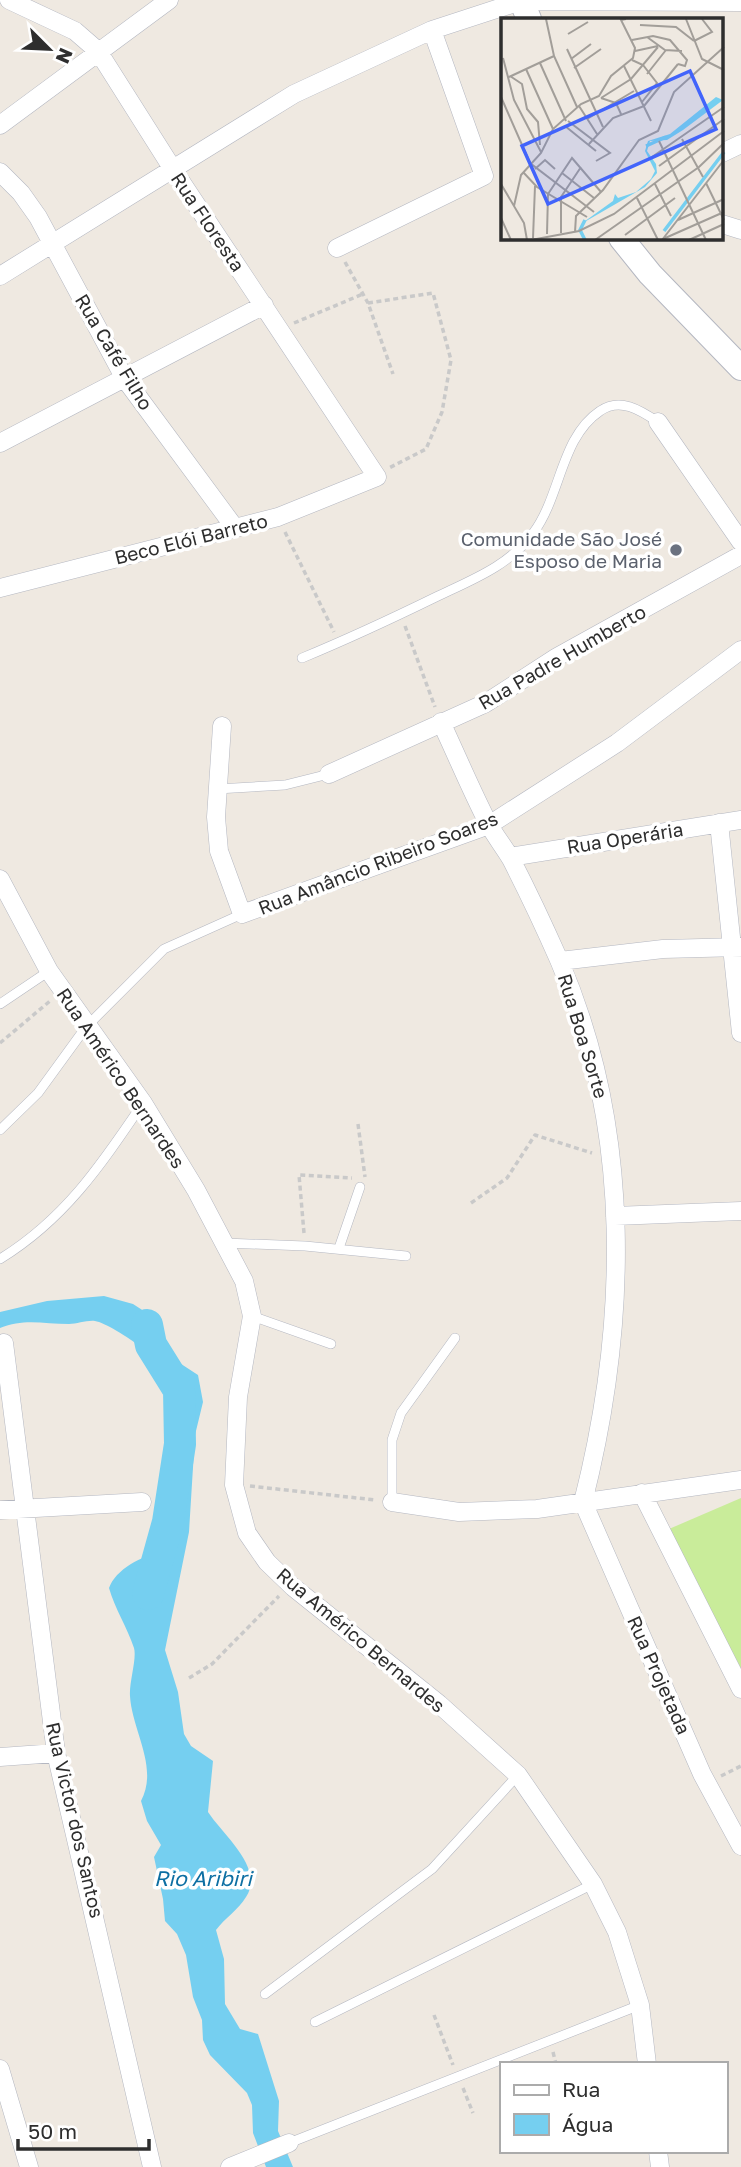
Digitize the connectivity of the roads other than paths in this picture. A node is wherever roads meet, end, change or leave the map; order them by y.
1 (9, 0) edge
2 (169, 0) edge
3 (741, 2) edge
4 (523, 7) edge
5 (432, 30) junction
6 (98, 51) junction
7 (0, 124) edge
8 (741, 144) edge
9 (724, 152) edge
10 (174, 171) junction
11 (0, 172) edge
12 (724, 225) edge
13 (741, 230) edge
14 (623, 240) edge
15 (50, 244) junction
16 (337, 248) road end
17 (0, 276) edge
18 (264, 305) junction
19 (741, 368) edge
20 (125, 379) junction
21 (658, 422) joint
22 (0, 443) edge
23 (377, 477) joint
24 (235, 527) junction
25 (741, 542) edge
26 (741, 555) edge
27 (0, 588) edge
28 (741, 650) edge
29 (302, 658) dead end
30 (441, 722) junction
31 (222, 726) dead end
32 (329, 774) joint
33 (217, 789) junction
34 (741, 820) edge
35 (719, 823) junction
36 (489, 825) junction
37 (510, 857) junction
38 (0, 880) edge
39 (242, 914) junction
40 (737, 947) edge
41 (560, 961) junction
42 (49, 971) junction
43 (0, 1004) edge
44 (86, 1027) junction
45 (741, 1033) edge
46 (143, 1103) junction
47 (0, 1130) edge
48 (360, 1187) dead end
49 (741, 1211) edge
50 (615, 1216) junction
51 (222, 1243) junction
52 (339, 1248) junction
53 (406, 1256) dead end
54 (0, 1259) edge
55 (252, 1315) junction
56 (455, 1338) dead end
57 (4, 1343) dead end
58 (331, 1344) dead end
59 (741, 1480) edge
60 (642, 1493) junction
61 (142, 1502) dead end
62 (392, 1502) joint
63 (583, 1502) junction
64 (0, 1510) edge
65 (23, 1510) junction
66 (741, 1689) edge
67 (56, 1753) junction
68 (0, 1757) edge
69 (518, 1775) junction
70 (741, 1846) edge
71 (593, 1884) junction
72 (265, 1994) dead end
73 (639, 2005) junction
74 (315, 2022) dead end
75 (647, 2062) edge
76 (0, 2069) edge
77 (289, 2143) joint
78 (236, 2165) edge
79 (29, 2167) edge
80 (152, 2167) edge

1 - 6 street, Rua Floresta
2 - 6 street
3 - 4 street
4 - 5 street
5 - 10 street
5 - 16 street
6 - 7 street
6 - 10 street, Rua Floresta
8 - 9 street
10 - 15 street
10 - 18 street, Rua Floresta
11 - 15 street, Rua Café Filho
12 - 13 street
14 - 19 street
15 - 17 street
15 - 20 street, Rua Café Filho
18 - 20 street
18 - 23 street, Rua Floresta
20 - 22 street
20 - 24 street, Rua Café Filho
21 - 25 street
21 - 29 lane
23 - 24 street, Beco Elói Barreto
24 - 27 street, Beco Elói Barreto
26 - 30 street, Rua Padre Humberto
28 - 36 street, Rua Amâncio Ribeiro Soares
30 - 32 street, Rua Padre Humberto
30 - 36 street, Rua Boa Sorte
31 - 33 street
32 - 33 lane, Rua Padre Humberto
33 - 39 street
34 - 35 street, Rua Operária
35 - 37 street, Rua Operária
35 - 40 street
36 - 37 street, Rua Boa Sorte
36 - 39 street, Rua Amâncio Ribeiro Soares
37 - 41 street, Rua Boa Sorte
38 - 42 street, Rua Américo Bernardes
39 - 44 lane, Rua Amâncio Ribeiro Soares
40 - 41 street
40 - 45 street
41 - 50 street, Rua Boa Sorte
42 - 43 lane
42 - 44 street, Rua Américo Bernardes
44 - 46 street, Rua Américo Bernardes
44 - 47 lane, Rua Amâncio Ribeiro Soares
46 - 51 street, Rua Américo Bernardes
46 - 54 lane
48 - 52 lane
49 - 50 street
50 - 63 street, Rua Boa Sorte
51 - 52 lane
51 - 55 street, Rua Américo Bernardes
52 - 53 lane
55 - 58 lane
55 - 69 street, Rua Américo Bernardes
56 - 62 lane
57 - 65 street, Rua Victor dos Santos
59 - 60 street
60 - 63 street
60 - 66 street
61 - 65 street
62 - 63 street
63 - 70 street, Rua Projetada
64 - 65 street
65 - 67 street, Rua Victor dos Santos
67 - 68 street
67 - 80 street, Rua Victor dos Santos
69 - 71 street, Rua Américo Bernardes
69 - 72 lane
71 - 73 street, Rua Américo Bernardes
71 - 74 lane
73 - 75 street, Rua Américo Bernardes
73 - 77 lane
76 - 79 street
77 - 78 street

